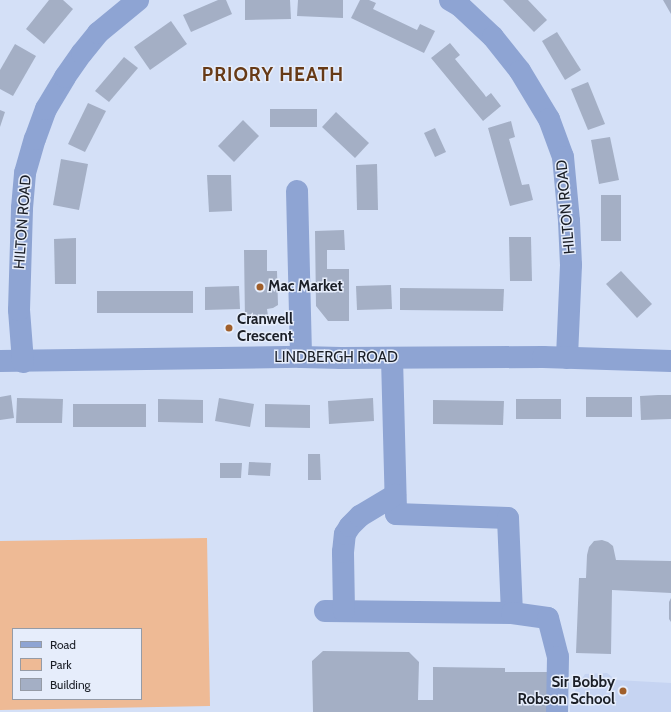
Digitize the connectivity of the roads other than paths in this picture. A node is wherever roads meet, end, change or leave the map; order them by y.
1 (138, 0) edge
2 (450, 0) edge
3 (297, 191) dead end
4 (301, 357) junction
5 (392, 358) junction
6 (567, 358) junction
7 (0, 361) edge
8 (671, 361) edge
9 (23, 362) junction
10 (395, 495) junction
11 (512, 613) junction
12 (557, 712) edge

1 - 9 street, HILTON ROAD
2 - 6 street, HILTON ROAD
3 - 4 street
4 - 5 street, LINDBERGH ROAD
4 - 9 street, LINDBERGH ROAD
5 - 6 street, LINDBERGH ROAD
5 - 10 street
6 - 8 street, LINDBERGH ROAD
7 - 9 street, LINDBERGH ROAD
10 - 11 street
10 - 11 street
11 - 12 street

